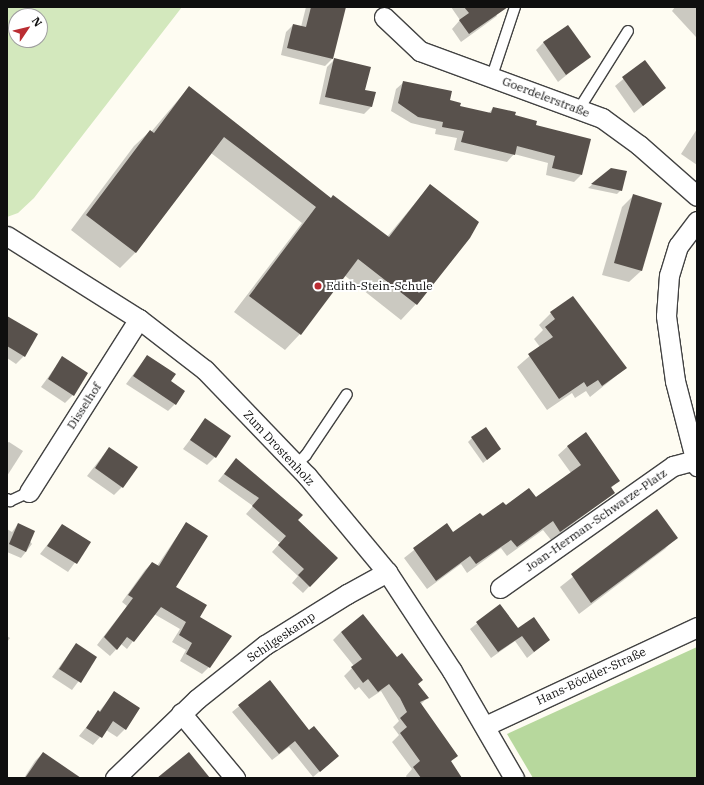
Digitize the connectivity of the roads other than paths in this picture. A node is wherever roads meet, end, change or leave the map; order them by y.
1 (515, 7) edge
2 (384, 16) dead end
3 (628, 31) dead end
4 (492, 76) junction
5 (579, 109) junction
6 (697, 196) edge
7 (697, 221) edge
8 (7, 236) edge
9 (139, 319) junction
10 (347, 394) dead end
11 (696, 463) edge
12 (296, 465) junction
13 (29, 492) joint
14 (7, 500) edge
15 (387, 572) junction
16 (500, 588) dead end
17 (697, 627) edge
18 (181, 713) junction
19 (485, 726) junction
20 (115, 778) edge
21 (235, 778) edge
22 (514, 778) edge

1 - 4 lane
2 - 4 street, Goerdelerstraße
3 - 5 lane
4 - 5 street, Goerdelerstraße
5 - 6 street, Goerdelerstraße
7 - 11 street
8 - 9 street, Zum Drostenholz
9 - 12 street, Zum Drostenholz
9 - 13 street, Disselhof
10 - 12 lane
11 - 16 street, Joan-Herman-Schwarze-Platz
12 - 15 street, Zum Drostenholz
13 - 14 lane
15 - 18 street, Schilgeskamp
15 - 19 street, Zum Drostenholz
17 - 19 street, Hans-Böckler-Straße
18 - 20 street, Schilgeskamp
18 - 21 street
19 - 22 street, Zum Drostenholz

